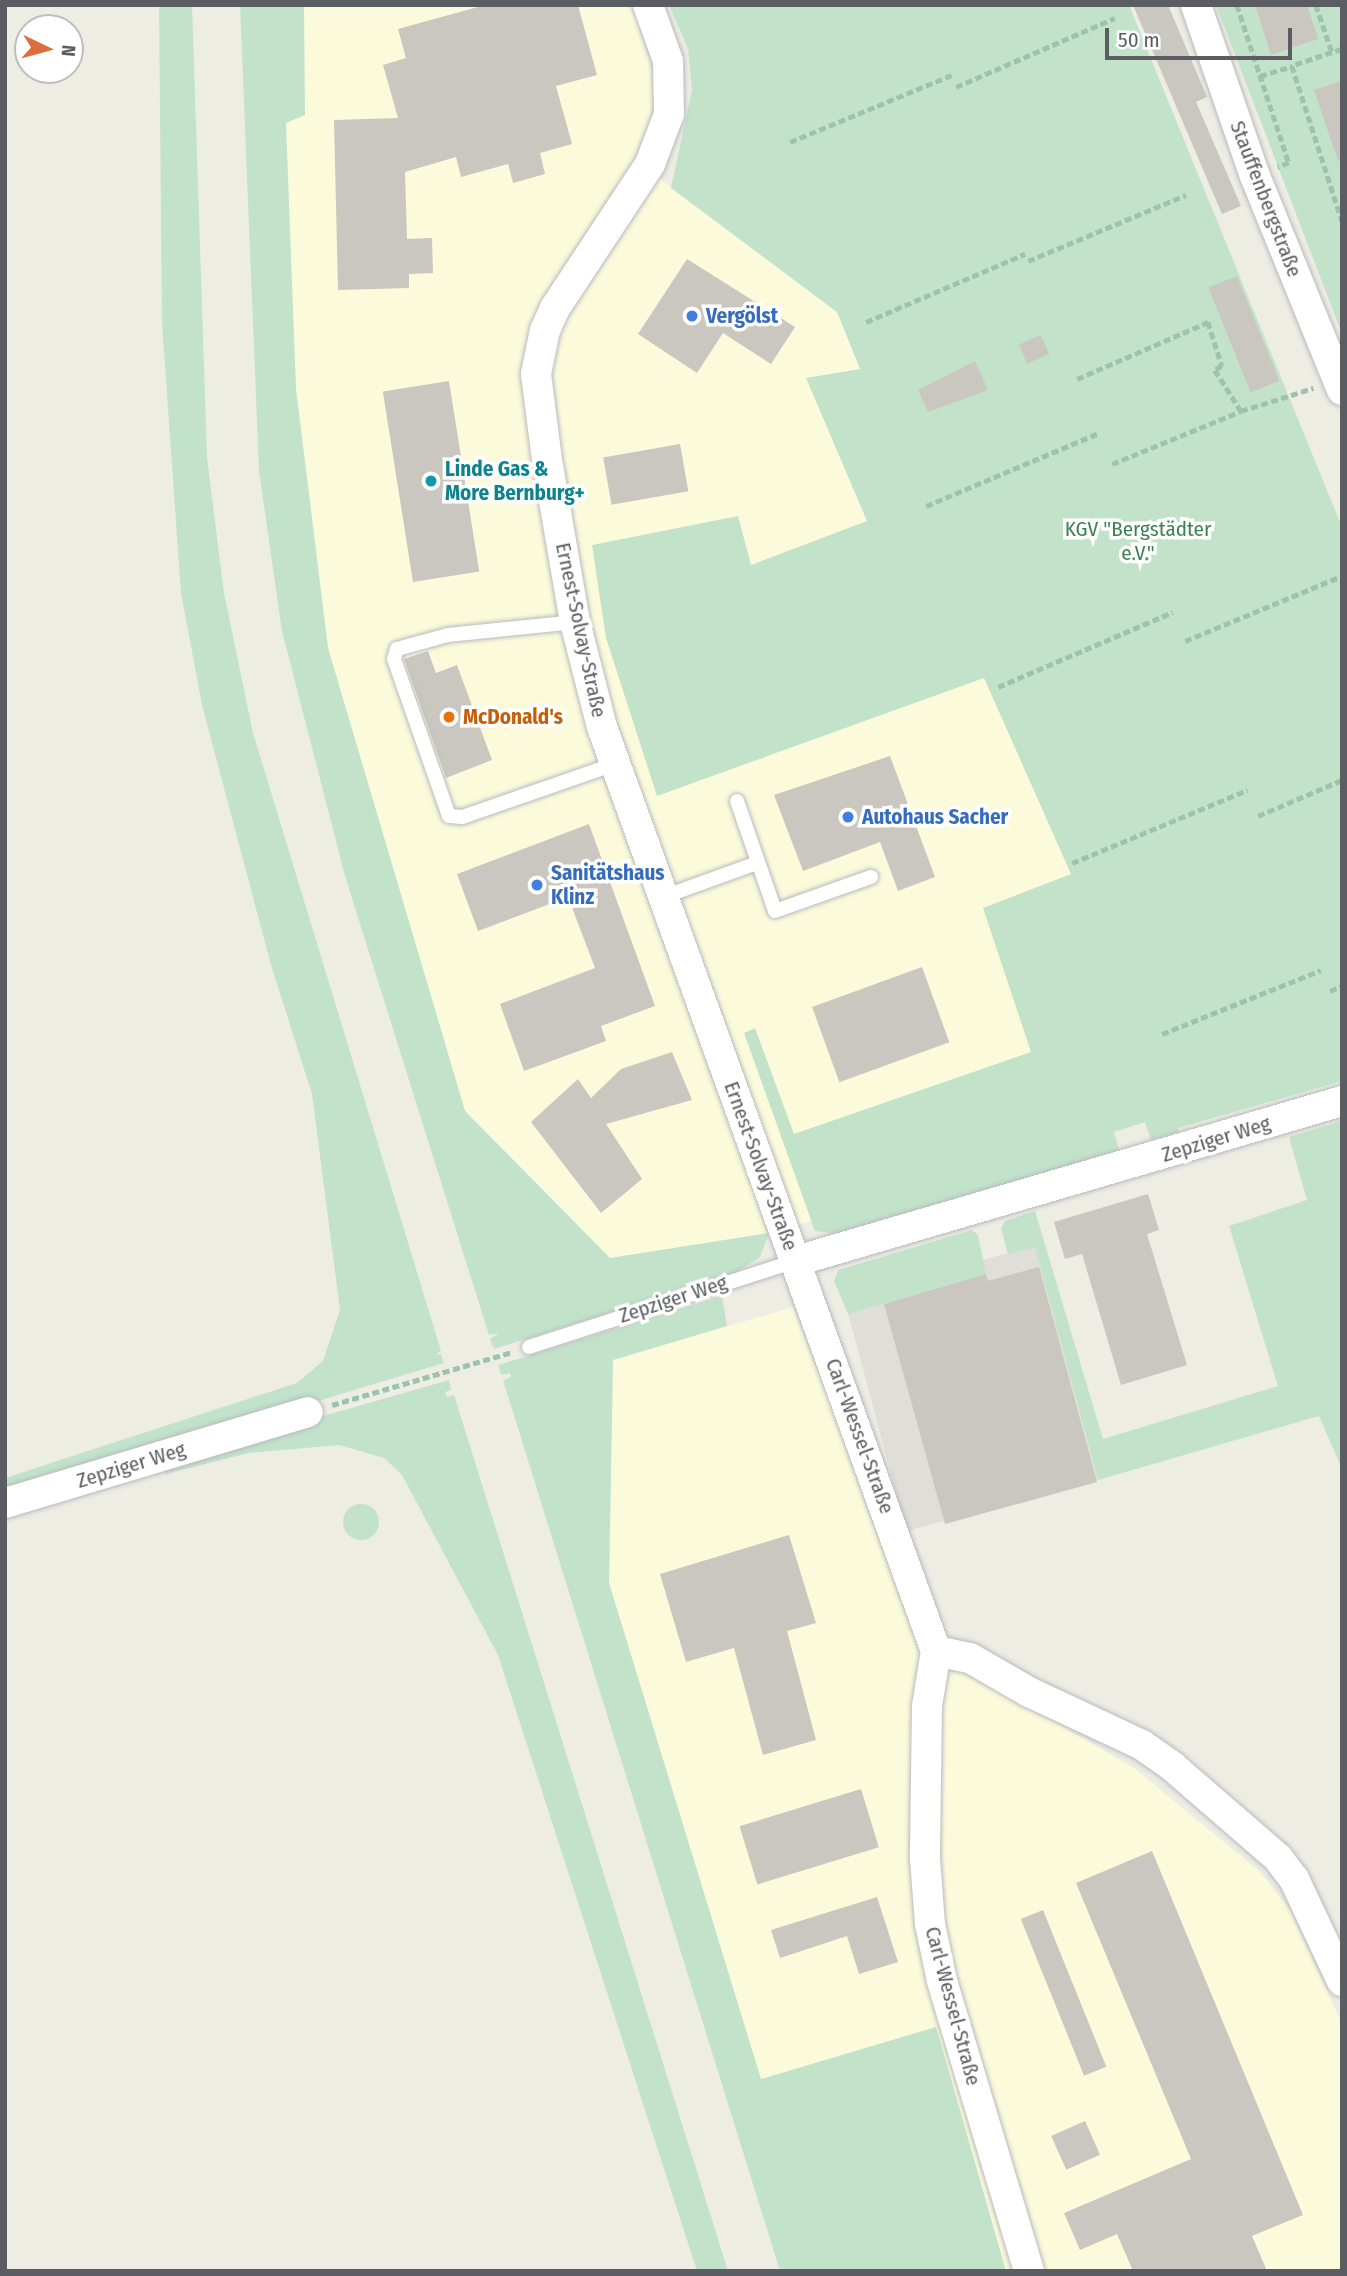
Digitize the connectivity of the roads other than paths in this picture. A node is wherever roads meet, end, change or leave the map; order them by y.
1 (648, 5) edge
2 (1196, 5) edge
3 (1339, 385) edge
4 (575, 622) junction
5 (615, 764) junction
6 (737, 801) dead end
7 (758, 863) junction
8 (871, 877) dead end
9 (663, 897) junction
10 (1342, 1101) edge
11 (796, 1261) junction
12 (529, 1347) road end
13 (308, 1412) road end
14 (5, 1503) edge
15 (936, 1651) junction
16 (1342, 1981) edge
17 (1029, 2271) edge

1 - 4 street, Ernest-Solvay-Straße
2 - 3 street, Stauffenbergstraße
4 - 5 street, Ernest-Solvay-Straße
4 - 5 lane
5 - 9 street, Ernest-Solvay-Straße
6 - 7 lane
7 - 8 lane
7 - 9 lane
9 - 11 street, Ernest-Solvay-Straße
10 - 11 street, Zepziger Weg
11 - 12 lane, Zepziger Weg
11 - 15 street, Carl-Wessel-Straße
13 - 14 street, Zepziger Weg
15 - 16 street
15 - 17 street, Carl-Wessel-Straße

